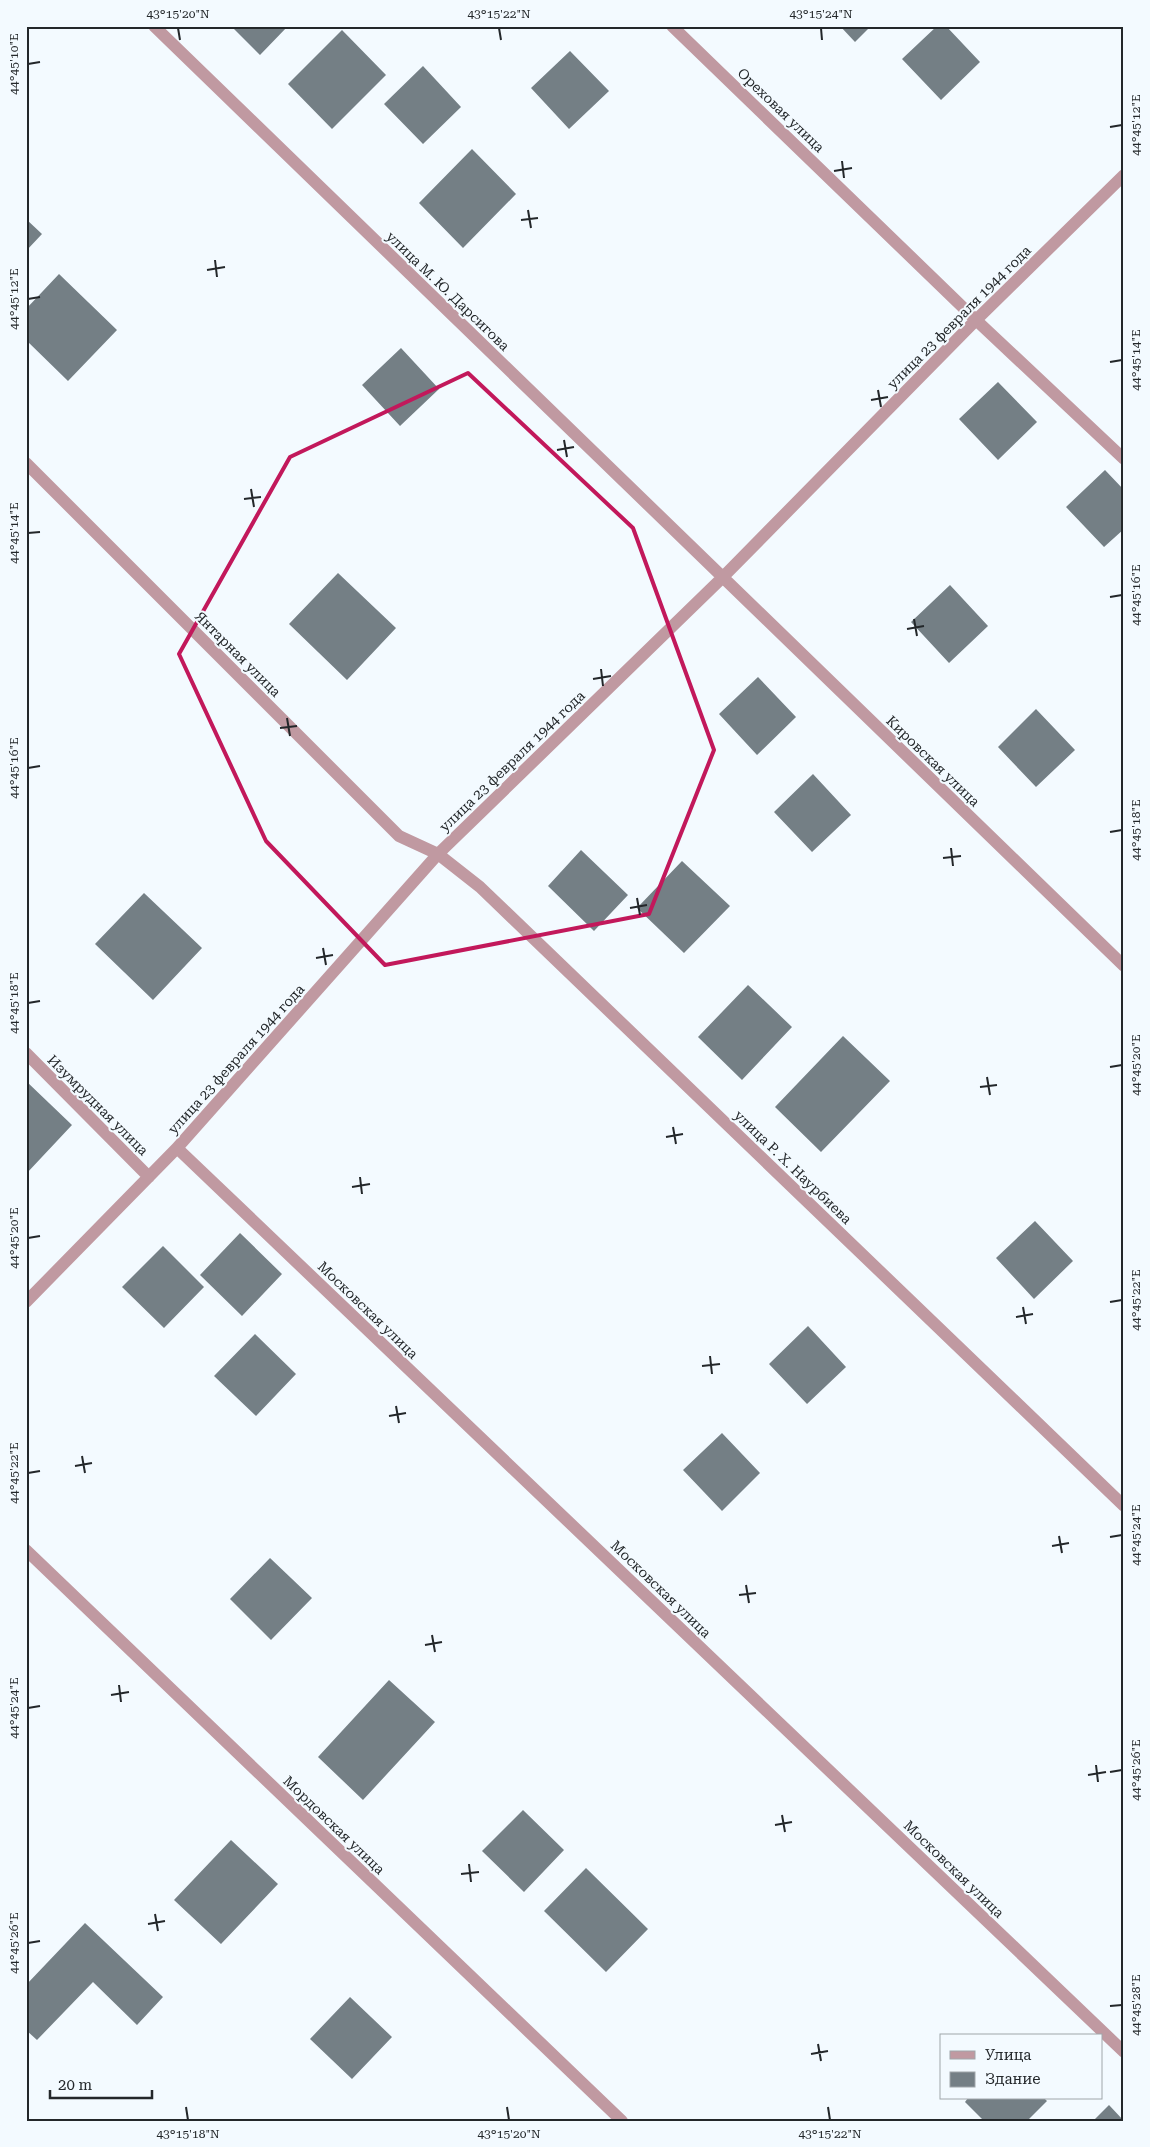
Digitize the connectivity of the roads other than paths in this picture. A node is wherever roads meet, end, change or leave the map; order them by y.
1 (154, 26) edge
2 (672, 26) edge
3 (1124, 176) edge
4 (976, 320) junction
5 (1124, 459) edge
6 (26, 463) edge
7 (722, 578) junction
8 (438, 854) junction
9 (1124, 966) edge
10 (26, 1053) edge
11 (177, 1148) junction
12 (149, 1177) junction
13 (26, 1302) edge
14 (1124, 1506) edge
15 (26, 1550) edge
16 (1124, 2052) edge
17 (622, 2121) edge

1 - 7 street, улица М. Ю. Дарсигова
2 - 4 street, Ореховая улица
3 - 4 street, улица 23 февраля 1944 года
4 - 5 street, Ореховая улица
4 - 7 street, улица 23 февраля 1944 года
6 - 8 street, Янтарная улица
7 - 8 street, улица 23 февраля 1944 года
7 - 9 street, Кировская улица
8 - 11 street, улица 23 февраля 1944 года
8 - 14 street, улица Р. Х. Наурбиева
10 - 12 street, Изумрудная улица
11 - 12 street, улица 23 февраля 1944 года
11 - 16 street, Московская улица
12 - 13 street, улица 23 февраля 1944 года
15 - 17 street, Мордовская улица

